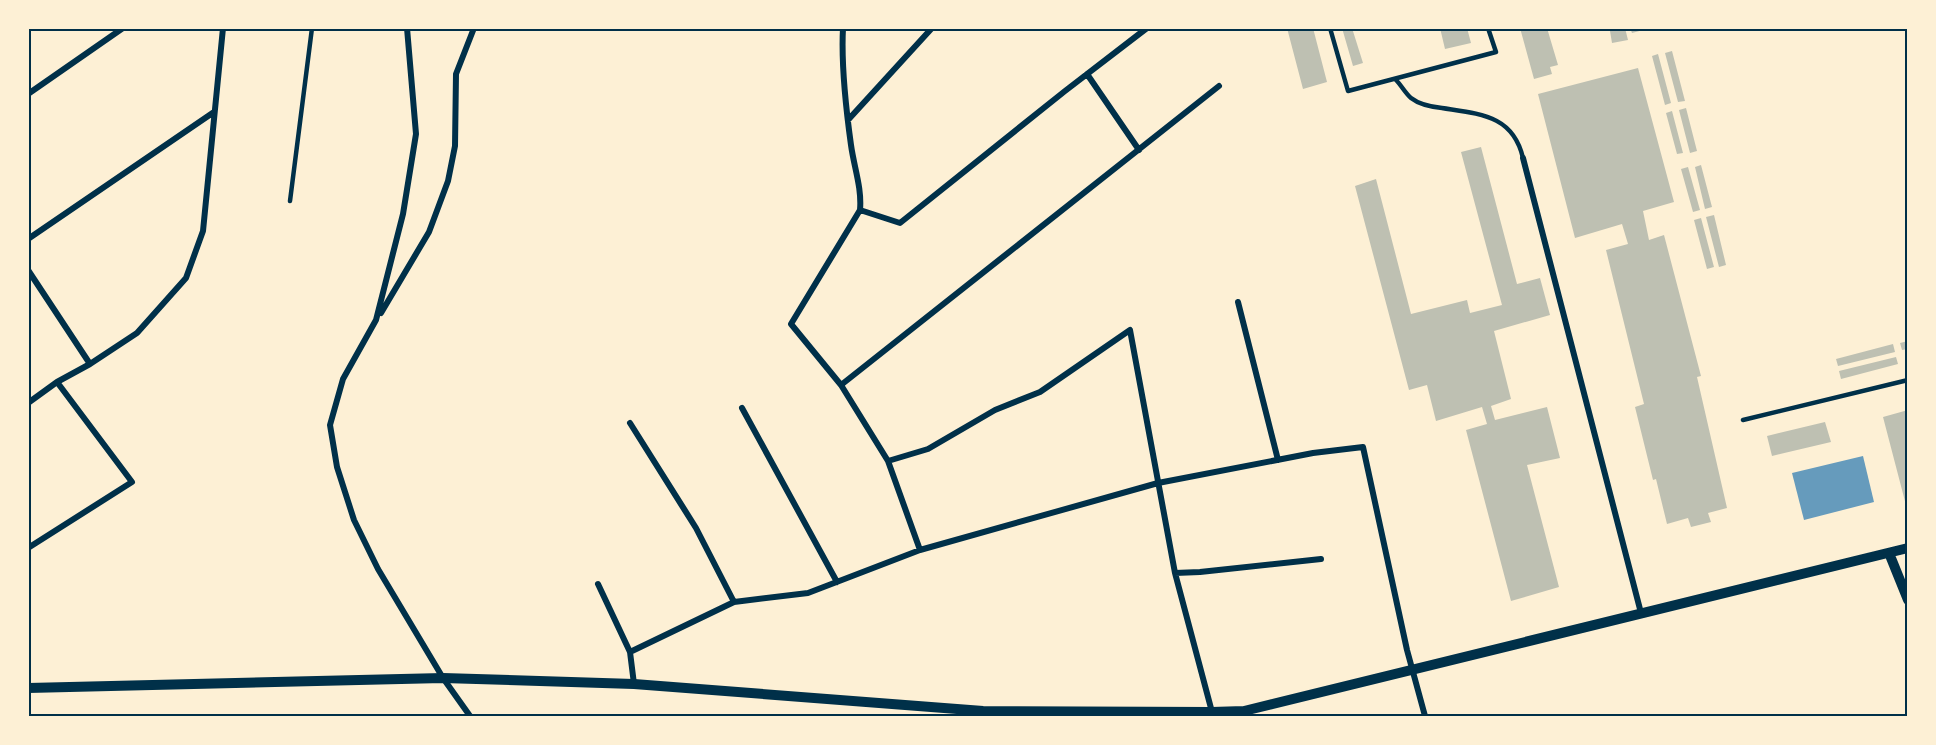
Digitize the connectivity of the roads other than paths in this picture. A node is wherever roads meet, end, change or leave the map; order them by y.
1 (123, 28) edge
2 (223, 28) edge
3 (312, 28) edge
4 (406, 28) edge
5 (474, 28) edge
6 (843, 28) edge
7 (932, 28) edge
8 (1147, 28) edge
9 (1330, 28) edge
10 (1488, 28) edge
11 (1087, 74) junction
12 (1396, 80) junction
13 (1219, 86) dead end
14 (28, 94) edge
15 (214, 112) junction
16 (849, 120) junction
17 (1139, 150) junction
18 (1523, 158) joint
19 (290, 201) dead end
20 (860, 210) junction
21 (28, 239) edge
22 (28, 270) edge
23 (1238, 302) dead end
24 (376, 320) junction
25 (90, 364) junction
26 (1908, 380) edge
27 (57, 382) junction
28 (841, 384) junction
29 (28, 404) edge
30 (742, 408) dead end
31 (1743, 420) dead end
32 (630, 423) dead end
33 (1278, 460) junction
34 (888, 461) junction
35 (1158, 483) junction
36 (28, 548) edge
37 (1908, 548) edge
38 (920, 550) junction
39 (1889, 553) junction
40 (1321, 559) dead end
41 (1175, 573) junction
42 (837, 582) junction
43 (598, 584) dead end
44 (1908, 600) edge
45 (734, 602) junction
46 (1641, 613) junction
47 (630, 652) junction
48 (1412, 669) junction
49 (443, 678) junction
50 (634, 684) junction
51 (28, 688) edge
52 (1212, 712) junction
53 (982, 714) edge
54 (1245, 714) edge
55 (470, 717) edge
56 (1425, 717) edge

1 - 14 street
2 - 15 street
3 - 19 lane
4 - 24 street
5 - 24 street
6 - 16 street
7 - 16 street
8 - 11 street
9 - 12 lane
10 - 12 lane
11 - 17 street
11 - 20 street
12 - 18 lane
13 - 17 street
15 - 21 street
15 - 25 street
16 - 20 street
17 - 28 street
18 - 46 street
20 - 28 street
22 - 25 street
23 - 33 street
24 - 49 street
25 - 27 street
26 - 31 lane
27 - 29 street
27 - 36 street
28 - 34 street
30 - 42 street
32 - 45 street
33 - 35 street
33 - 48 street
34 - 35 street
34 - 38 street
35 - 38 street
35 - 41 street
37 - 39 street
38 - 42 street
39 - 44 street
39 - 46 street
40 - 41 street
41 - 52 street
42 - 45 street
43 - 47 street
45 - 47 street
46 - 48 street
47 - 50 street
48 - 54 street
48 - 56 street
49 - 50 street
49 - 51 street
49 - 55 street
50 - 53 street
52 - 53 street
52 - 54 street

